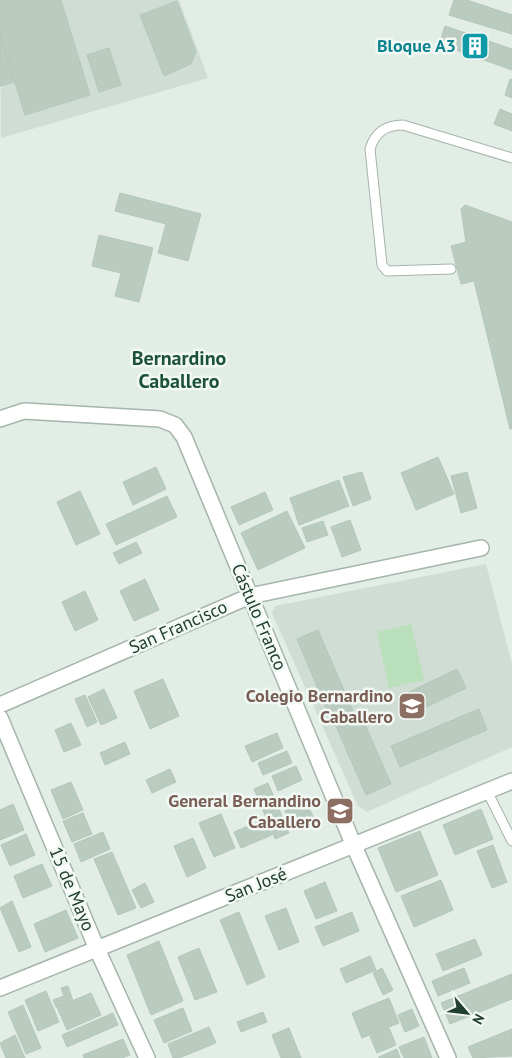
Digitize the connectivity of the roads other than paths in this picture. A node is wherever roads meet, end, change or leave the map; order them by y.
1 (512, 158) edge
2 (452, 268) dead end
3 (0, 419) edge
4 (481, 548) dead end
5 (250, 596) junction
6 (0, 705) edge
7 (0, 718) edge
8 (512, 781) edge
9 (487, 791) junction
10 (512, 841) edge
11 (354, 846) junction
12 (98, 949) junction
13 (0, 988) edge
14 (147, 1058) edge
15 (448, 1058) edge

1 - 2 lane
3 - 5 street, Cástulo Franco
4 - 5 street, San Francisco
5 - 6 street, San Francisco
5 - 11 street, Cástulo Franco
7 - 12 street, 15 de Mayo
8 - 9 street, San José
9 - 10 lane
9 - 11 street, San José
11 - 12 street, San José
11 - 15 street, Cástulo Franco
12 - 13 street, San José
12 - 14 street, 15 de Mayo

